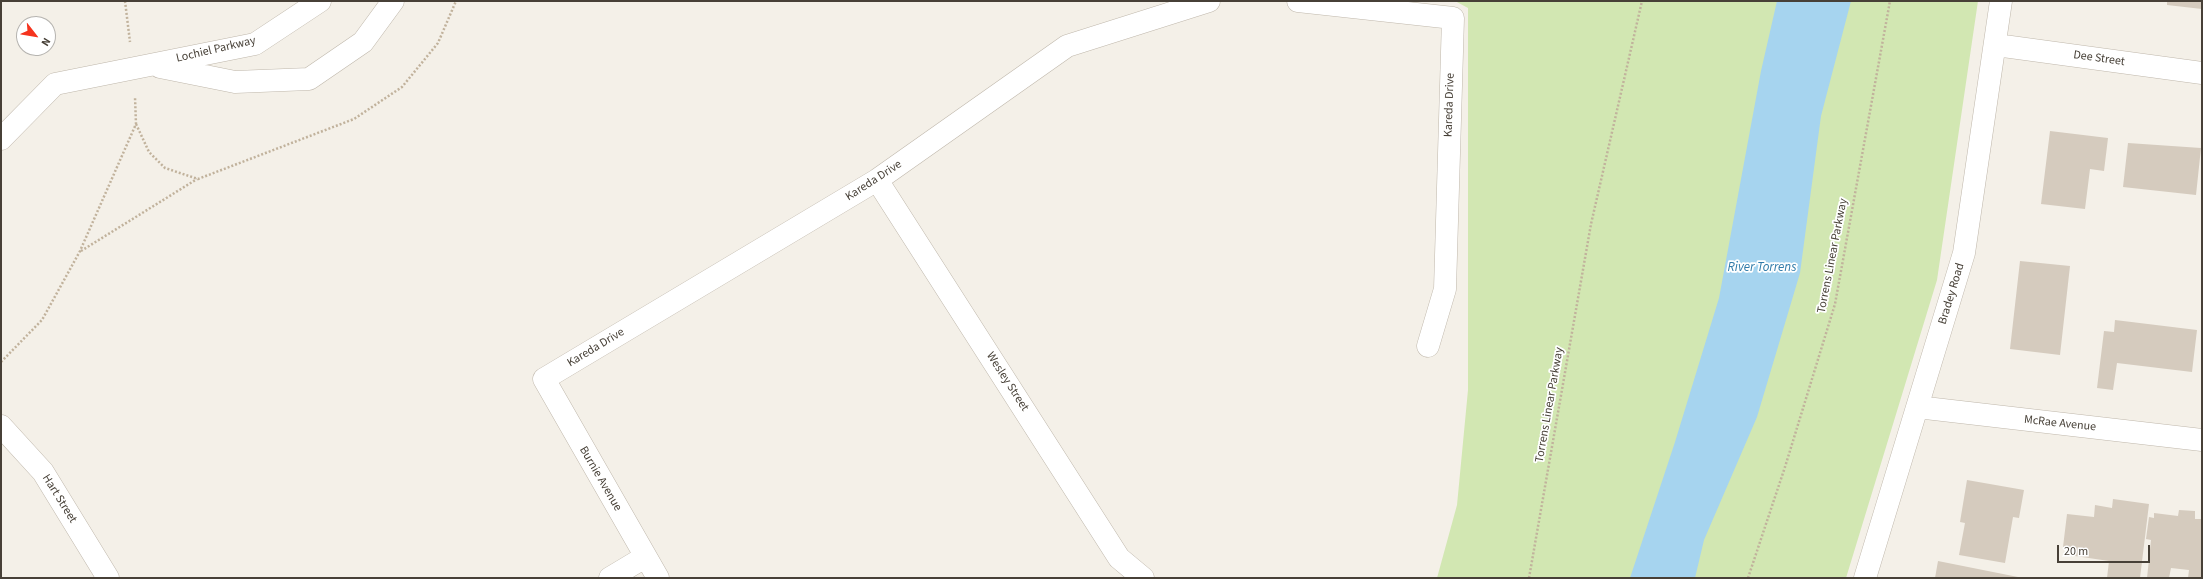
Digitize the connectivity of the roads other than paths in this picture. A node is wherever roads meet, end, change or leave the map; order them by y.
1 (320, 1) edge
2 (392, 1) edge
3 (1209, 1) edge
4 (1298, 1) edge
5 (2001, 1) edge
6 (1996, 45) junction
7 (149, 65) junction
8 (2202, 73) edge
9 (1, 139) edge
10 (878, 180) junction
11 (1428, 346) dead end
12 (544, 379) joint
13 (1917, 407) junction
14 (1, 426) edge
15 (2202, 440) edge
16 (644, 557) junction
17 (108, 578) edge
18 (610, 578) edge
19 (658, 578) edge
20 (1143, 578) edge
21 (1865, 578) edge

1 - 7 street, Lochiel Parkway
2 - 7 street, Lochiel Parkway
3 - 10 street, Kareda Drive
4 - 11 street, Kareda Drive
5 - 6 street, Bradey Road
6 - 8 street, Dee Street
6 - 13 street, Bradey Road
7 - 9 street, Lochiel Parkway
10 - 12 street, Kareda Drive
10 - 20 street, Wesley Street
12 - 16 street, Burnie Avenue
13 - 15 street, McRae Avenue
13 - 21 street, Bradey Road
14 - 17 street, Hart Street
16 - 18 street
16 - 19 street, Burnie Avenue

